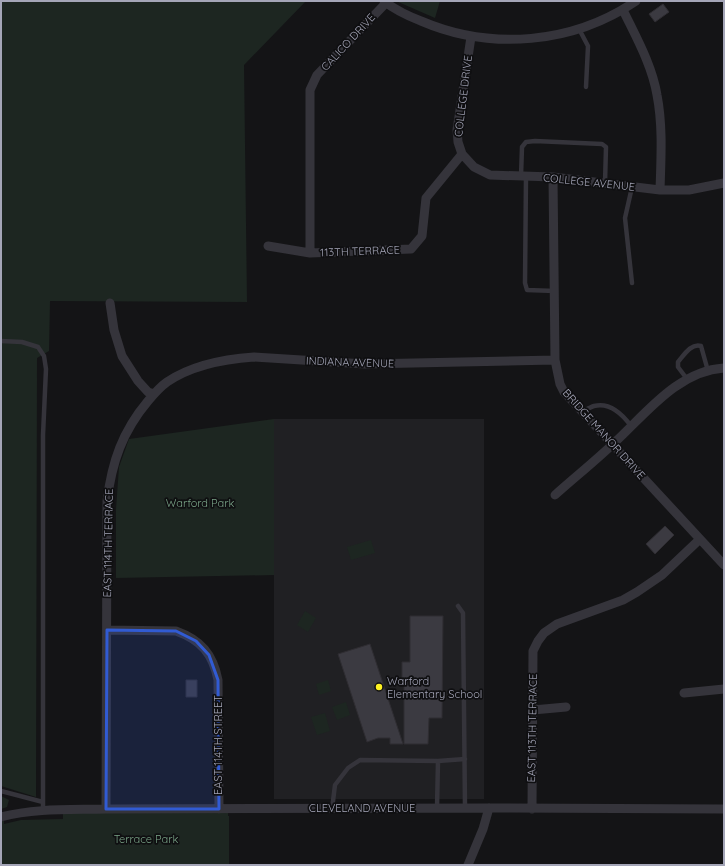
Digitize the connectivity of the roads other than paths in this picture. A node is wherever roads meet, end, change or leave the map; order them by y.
1 (636, 1) edge
2 (385, 2) edge
3 (623, 10) junction
4 (579, 29) junction
5 (471, 37) junction
6 (586, 87) dead end
7 (462, 154) junction
8 (524, 176) junction
9 (554, 177) junction
10 (604, 183) junction
11 (724, 183) edge
12 (632, 186) junction
13 (660, 190) junction
14 (268, 246) dead end
15 (310, 253) junction
16 (632, 283) dead end
17 (555, 291) junction
18 (110, 303) dead end
19 (1, 341) edge
20 (555, 360) junction
21 (724, 368) edge
22 (708, 372) junction
23 (687, 379) junction
24 (154, 394) junction
25 (582, 412) junction
26 (632, 427) junction
27 (612, 445) junction
28 (555, 495) dead end
29 (700, 539) junction
30 (724, 565) edge
31 (458, 606) dead end
32 (107, 630) junction
33 (724, 689) edge
34 (684, 693) dead end
35 (566, 707) dead end
36 (533, 710) junction
37 (465, 759) junction
38 (438, 761) junction
39 (1, 791) edge
40 (43, 806) junction
41 (437, 808) junction
42 (465, 808) junction
43 (489, 808) junction
44 (106, 809) junction
45 (219, 809) junction
46 (332, 809) junction
47 (532, 809) junction
48 (724, 809) edge
49 (1, 817) edge
50 (468, 865) edge

1 - 3 street, CALICO DRIVE
2 - 5 street, CALICO DRIVE
2 - 15 street, CALICO DRIVE
3 - 4 street, CALICO DRIVE
3 - 13 street
4 - 5 street, CALICO DRIVE
4 - 6 lane
5 - 7 street, COLLEGE DRIVE
7 - 8 street, COLLEGE AVENUE
7 - 15 street, 113TH TERRACE
8 - 9 street, COLLEGE AVENUE
8 - 10 lane
8 - 17 lane
9 - 10 street, COLLEGE AVENUE
9 - 17 street, BRIDGE MANOR DRIVE
10 - 12 street, COLLEGE AVENUE
11 - 13 street, COLLEGE AVENUE
12 - 13 street, COLLEGE AVENUE
12 - 16 lane
14 - 15 street, 113TH TERRACE
17 - 20 street, BRIDGE MANOR DRIVE
18 - 24 street
19 - 40 lane
20 - 24 street, INDIANA AVENUE
20 - 25 street, BRIDGE MANOR DRIVE
21 - 22 street
22 - 23 street
22 - 23 lane
23 - 26 street
24 - 32 street, EAST 114TH TERRACE
25 - 26 lane
25 - 27 street, BRIDGE MANOR DRIVE
26 - 27 street
27 - 28 street
27 - 29 street, BRIDGE MANOR DRIVE
29 - 30 street, BRIDGE MANOR DRIVE
29 - 36 street, EAST 113TH TERRACE
31 - 37 lane
32 - 44 street, EAST 114TH TERRACE
32 - 45 street, EAST 114TH STREET
33 - 34 street
35 - 36 street
36 - 47 street, EAST 113TH TERRACE
37 - 38 lane
37 - 42 lane
38 - 41 lane
38 - 46 lane
39 - 40 lane
40 - 44 street, CLEVELAND AVENUE
40 - 49 street, CLEVELAND AVENUE
41 - 42 street, CLEVELAND AVENUE
41 - 46 street, CLEVELAND AVENUE
42 - 43 street, CLEVELAND AVENUE
43 - 47 street, CLEVELAND AVENUE
43 - 50 street
44 - 45 street, CLEVELAND AVENUE
45 - 46 street, CLEVELAND AVENUE
47 - 48 street, CLEVELAND AVENUE

